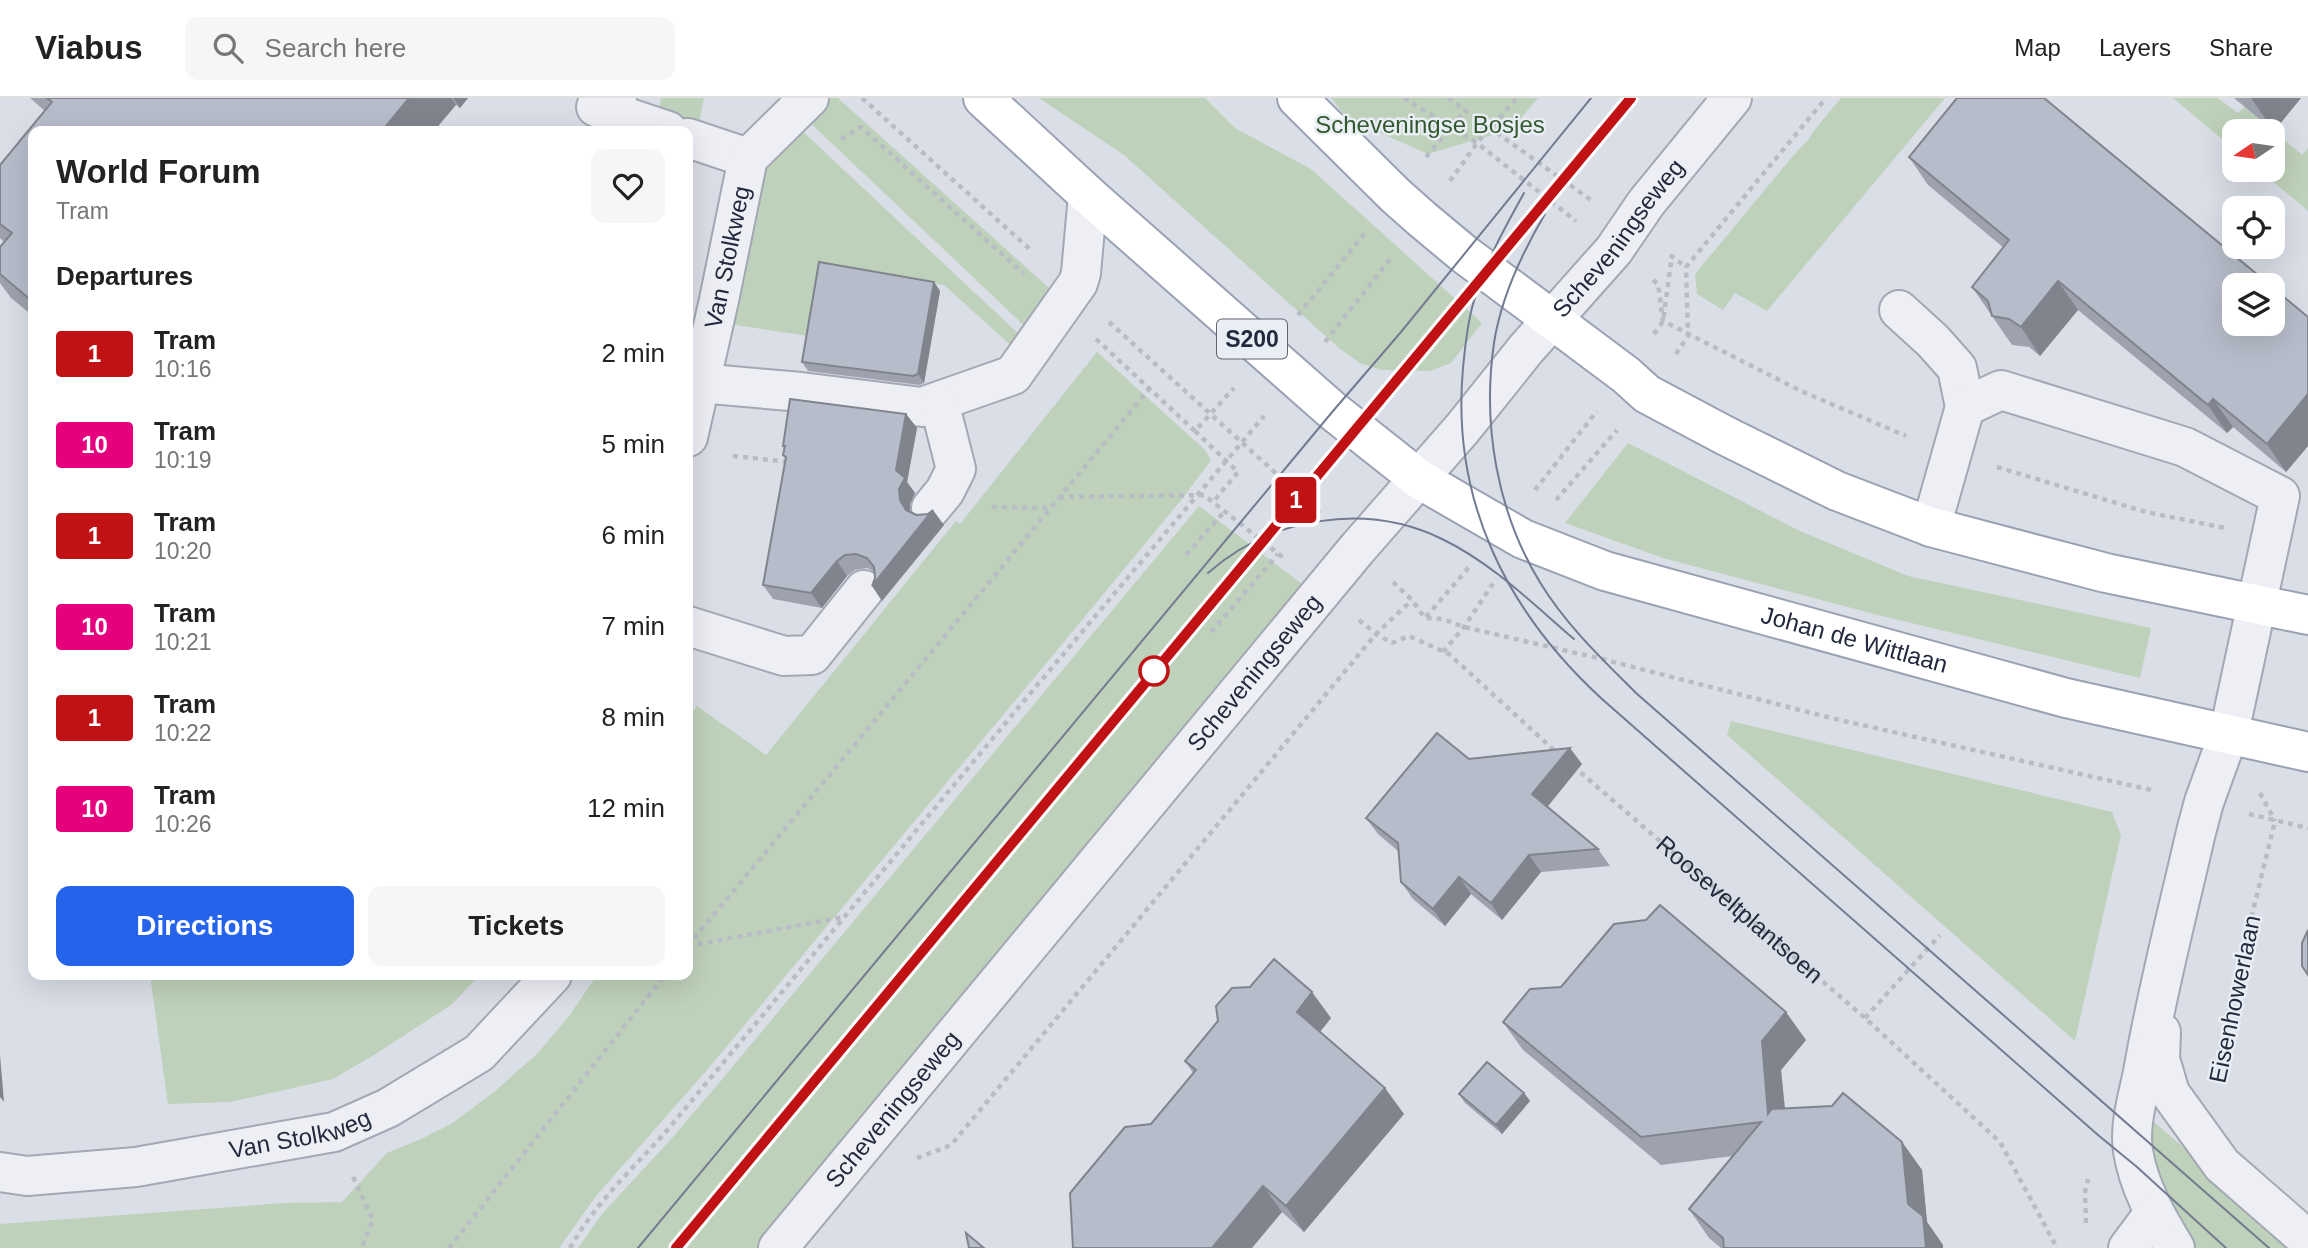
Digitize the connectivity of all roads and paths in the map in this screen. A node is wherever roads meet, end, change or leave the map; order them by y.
1 (617, 98) edge
2 (983, 98) edge
3 (1297, 98) edge
4 (1404, 98) edge
5 (1448, 98) edge
6 (1517, 98) edge
7 (1732, 98) edge
8 (1826, 98) edge
9 (804, 103) edge
10 (1465, 110) junction
11 (653, 126) edge
12 (1450, 126) junction
13 (1491, 128) junction
14 (693, 140) edge
15 (748, 158) junction
16 (1088, 195) junction
17 (1409, 207) junction
18 (1628, 226) junction
19 (1686, 267) junction
20 (1062, 308) junction
21 (1899, 310) dead end
22 (1551, 321) junction
23 (1267, 352) junction
24 (1296, 379) junction
25 (699, 383) junction
26 (1150, 388) junction
27 (1647, 394) junction
28 (939, 402) junction
29 (1965, 407) junction
30 (693, 412) edge
31 (1195, 431) junction
32 (729, 455) dead end
33 (1227, 461) junction
34 (798, 464) edge
35 (1419, 479) junction
36 (1198, 495) junction
37 (2294, 496) edge
38 (1059, 497) junction
39 (938, 500) joint
40 (1050, 508) junction
41 (1225, 511) dead end
42 (1931, 527) junction
43 (1523, 539) junction
44 (1278, 554) dead end
45 (1186, 555) dead end
46 (864, 590) dead end
47 (1412, 600) dead end
48 (2256, 604) junction
49 (2308, 615) edge
50 (1464, 627) junction
51 (693, 628) edge
52 (1211, 632) dead end
53 (1376, 634) junction
54 (1443, 652) junction
55 (2229, 733) junction
56 (1557, 752) edge
57 (2308, 752) edge
58 (1567, 761) edge
59 (2204, 802) junction
60 (2274, 821) junction
61 (2308, 828) edge
62 (845, 917) junction
63 (1940, 935) dead end
64 (693, 940) edge
65 (693, 945) edge
66 (547, 980) edge
67 (661, 980) edge
68 (2161, 984) junction
69 (1865, 1018) junction
70 (2214, 1082) dead end
71 (334, 1132) junction
72 (913, 1159) dead end
73 (0, 1172) edge
74 (2154, 1213) junction
75 (2308, 1240) edge
76 (360, 1248) edge
77 (449, 1248) edge
78 (570, 1248) edge
79 (778, 1248) edge
80 (2057, 1248) edge
81 (2128, 1248) edge
82 (2175, 1248) edge

1 - 11 street
2 - 16 main road, S200
3 - 17 main road
4 - 12 path
5 - 10 path
6 - 13 path
7 - 18 street, Scheveningseweg
8 - 19 path
9 - 15 street, Van Stolkweg
9 - 20 path
10 - 12 path
10 - 13 path
12 - 17 path
13 - 17 path
13 - 18 path
14 - 15 street, Van Stolkweg
15 - 25 street, Van Stolkweg
16 - 20 street
16 - 23 main road, S200
17 - 22 main road
17 - 23 path
17 - 24 path
18 - 19 path
18 - 22 street, Scheveningseweg
19 - 27 path
20 - 26 path
20 - 28 street
21 - 29 street
22 - 27 main road
22 - 35 street, Scheveningseweg
23 - 24 main road, S200
23 - 31 path
24 - 33 path
24 - 35 main road, S200
25 - 28 street
25 - 30 street, Van Stolkweg
26 - 31 path
26 - 38 path
27 - 42 main road
27 - 43 path
28 - 39 street
29 - 37 street
29 - 42 street
31 - 33 path
32 - 34 path
33 - 36 path
33 - 36 path
35 - 43 main road, Johan de Wittlaan / S200
35 - 79 street, Scheveningseweg
36 - 38 path
36 - 62 path
37 - 48 street
38 - 40 path
39 - 40 path
40 - 64 path
41 - 45 path
42 - 48 main road
43 - 50 path
43 - 55 main road, Johan de Wittlaan / S200
44 - 52 path
46 - 51 street
47 - 53 path, Scheveningseweg
48 - 49 main road
48 - 55 street
50 - 54 path
50 - 59 path
53 - 54 path
53 - 72 path, Scheveningseweg
54 - 56 path
55 - 57 main road, Johan de Wittlaan / S200
55 - 59 street, Eisenhowerlaan
58 - 69 path, Rooseveltplantsoen
59 - 60 path
59 - 68 street, Eisenhowerlaan
60 - 61 path
60 - 70 path, Eisenhowerlaan
62 - 65 path
62 - 78 path
63 - 69 path
66 - 71 street, Van Stolkweg
67 - 77 path
68 - 74 street, Eisenhowerlaan
68 - 75 street, Eisenhowerlaan
69 - 80 path, Rooseveltplantsoen
71 - 73 street, Van Stolkweg
71 - 76 path
74 - 81 street
74 - 82 street, Eisenhowerlaan

